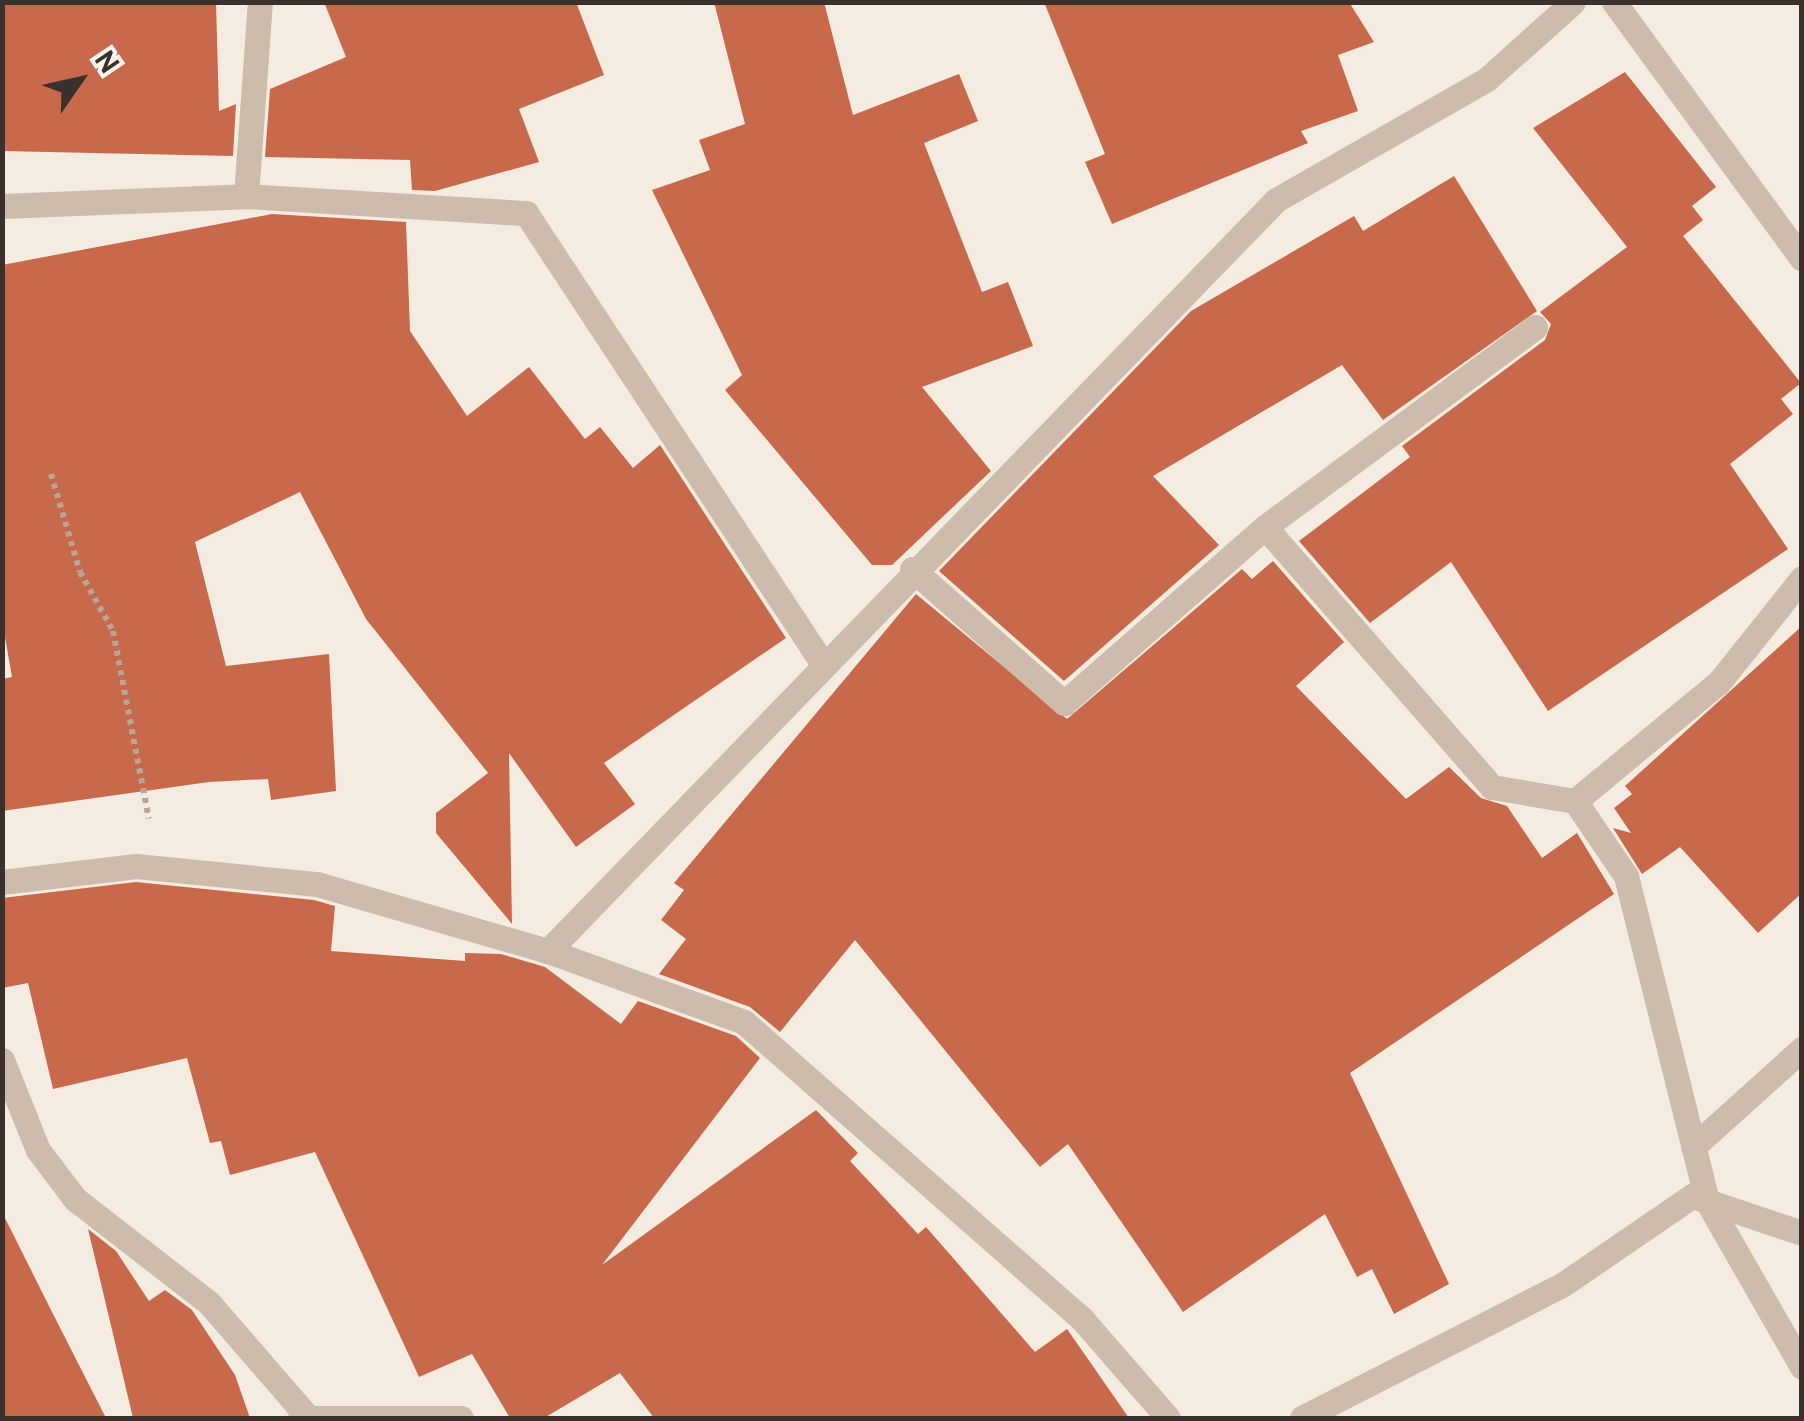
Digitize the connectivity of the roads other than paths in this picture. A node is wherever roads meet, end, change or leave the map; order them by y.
1 (260, 2) edge
2 (1573, 2) edge
3 (1614, 2) edge
4 (246, 196) junction
5 (2, 206) edge
6 (1802, 259) edge
7 (1535, 327) dead end
8 (1265, 527) junction
9 (912, 569) junction
10 (1802, 578) edge
11 (822, 661) junction
12 (1576, 801) junction
13 (2, 882) edge
14 (548, 950) junction
15 (1802, 1048) edge
16 (2, 1060) edge
17 (1693, 1147) junction
18 (1706, 1202) junction
19 (1802, 1233) edge
20 (1802, 1367) edge
21 (303, 1417) edge
22 (460, 1418) edge
23 (1168, 1418) edge
24 (1302, 1418) edge

1 - 4 street
2 - 9 street
3 - 6 street
4 - 5 street
4 - 11 street
7 - 8 street
8 - 9 street
8 - 12 street
9 - 11 street
10 - 12 street
11 - 14 street
12 - 17 street
13 - 14 street
14 - 23 street
15 - 17 street
16 - 21 street
17 - 18 street
18 - 19 street
18 - 20 street
18 - 24 street
21 - 22 street

